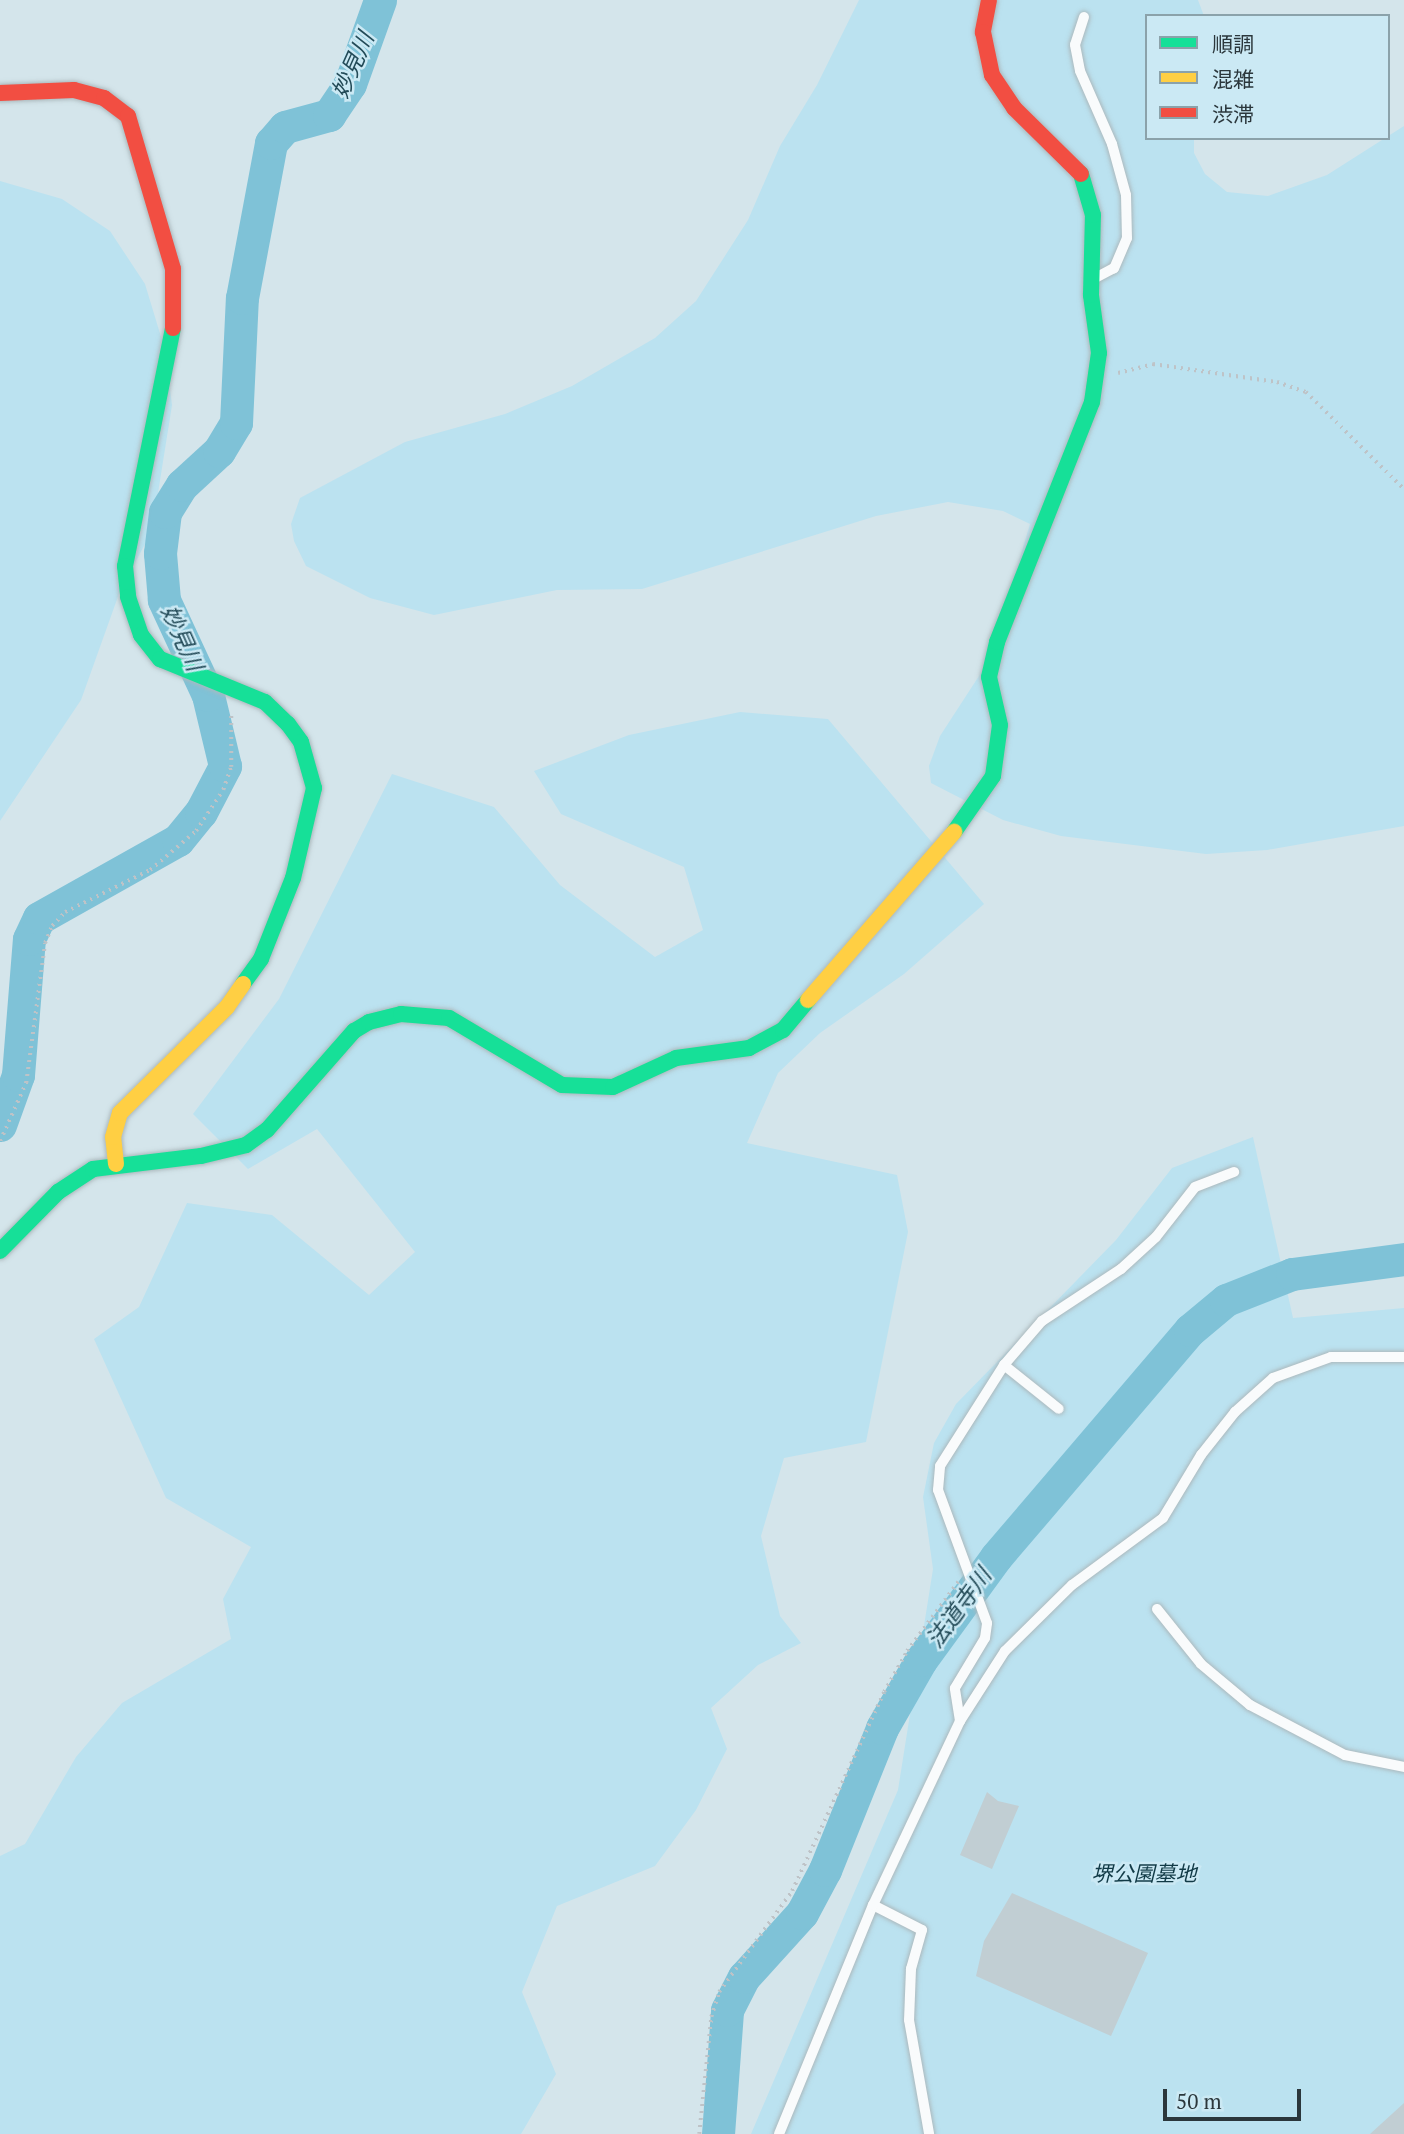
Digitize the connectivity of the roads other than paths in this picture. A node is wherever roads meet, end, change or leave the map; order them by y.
1 (989, 0) edge
2 (1084, 17) dead end
3 (0, 93) edge
4 (1091, 280) junction
5 (116, 1164) junction
6 (1234, 1172) dead end
7 (0, 1251) edge
8 (1404, 1357) edge
9 (1004, 1365) junction
10 (1059, 1409) dead end
11 (1157, 1609) dead end
12 (960, 1721) junction
13 (1404, 1767) edge
14 (873, 1905) junction
15 (779, 2134) edge
16 (929, 2134) edge

1 - 4 street
2 - 4 lane
3 - 5 street
4 - 5 street
5 - 7 street
6 - 9 lane
8 - 12 lane
9 - 10 lane
9 - 12 lane
11 - 13 lane
12 - 14 lane
14 - 15 lane
14 - 16 lane

